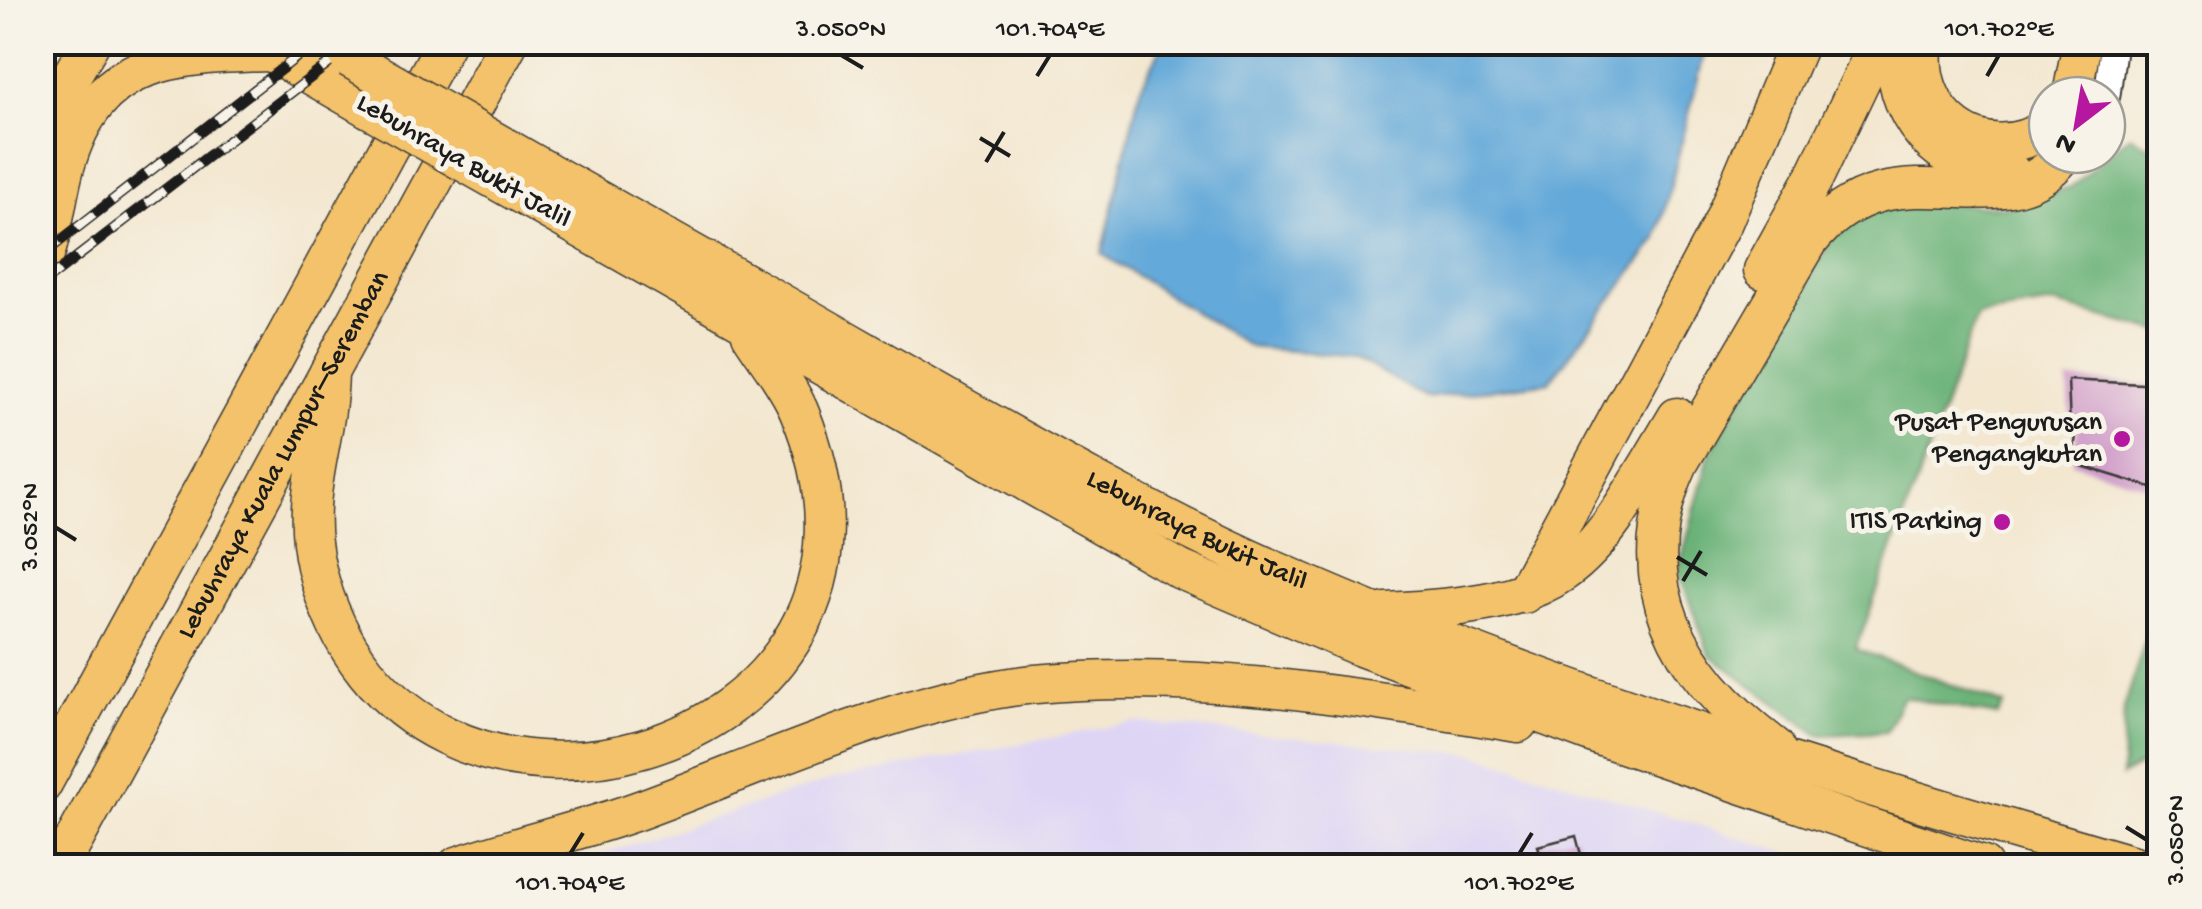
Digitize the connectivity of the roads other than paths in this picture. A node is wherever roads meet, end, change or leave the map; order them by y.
1 (72, 42) edge
2 (91, 42) edge
3 (446, 42) edge
4 (509, 42) edge
5 (1799, 42) edge
6 (1880, 42) edge
7 (1897, 42) edge
8 (1924, 42) edge
9 (2082, 42) edge
10 (2114, 42) edge
11 (262, 47) edge
12 (334, 62) edge
13 (2079, 75) edge
14 (2109, 75) edge
15 (64, 87) junction
16 (42, 126) edge
17 (2027, 143) edge
18 (2027, 171) edge
19 (2038, 175) edge
20 (537, 184) junction
21 (42, 264) edge
22 (744, 323) junction
23 (329, 372) junction
24 (1524, 594) junction
25 (1373, 612) junction
26 (82, 712) junction
27 (1599, 736) junction
28 (42, 741) edge
29 (1798, 765) junction
30 (42, 785) edge
31 (60, 866) edge
32 (457, 866) edge
33 (1983, 866) edge
34 (2138, 866) edge

1 - 15 highway
2 - 15 highway
3 - 26 highway, Lebuhraya Kuala Lumpur–Seremban
4 - 23 highway, Lebuhraya Kuala Lumpur–Seremban
5 - 24 highway
6 - 24 highway
7 - 18 highway
8 - 17 highway
9 - 13 highway
10 - 14 street
11 - 12 highway, Lebuhraya Bukit Jalil
11 - 21 highway
12 - 20 highway, Lebuhraya Bukit Jalil, bridge
15 - 16 highway
19 - 29 highway
20 - 22 highway, Lebuhraya Bukit Jalil
20 - 25 highway, Lebuhraya Bukit Jalil
22 - 23 highway
22 - 27 highway, Lebuhraya Bukit Jalil
23 - 31 highway, Lebuhraya Kuala Lumpur–Seremban
24 - 25 highway
25 - 29 highway, Lebuhraya Bukit Jalil
26 - 28 highway
26 - 30 highway, Lebuhraya Kuala Lumpur–Seremban
27 - 32 highway
27 - 33 highway, Lebuhraya Bukit Jalil
29 - 34 highway, Lebuhraya Bukit Jalil

